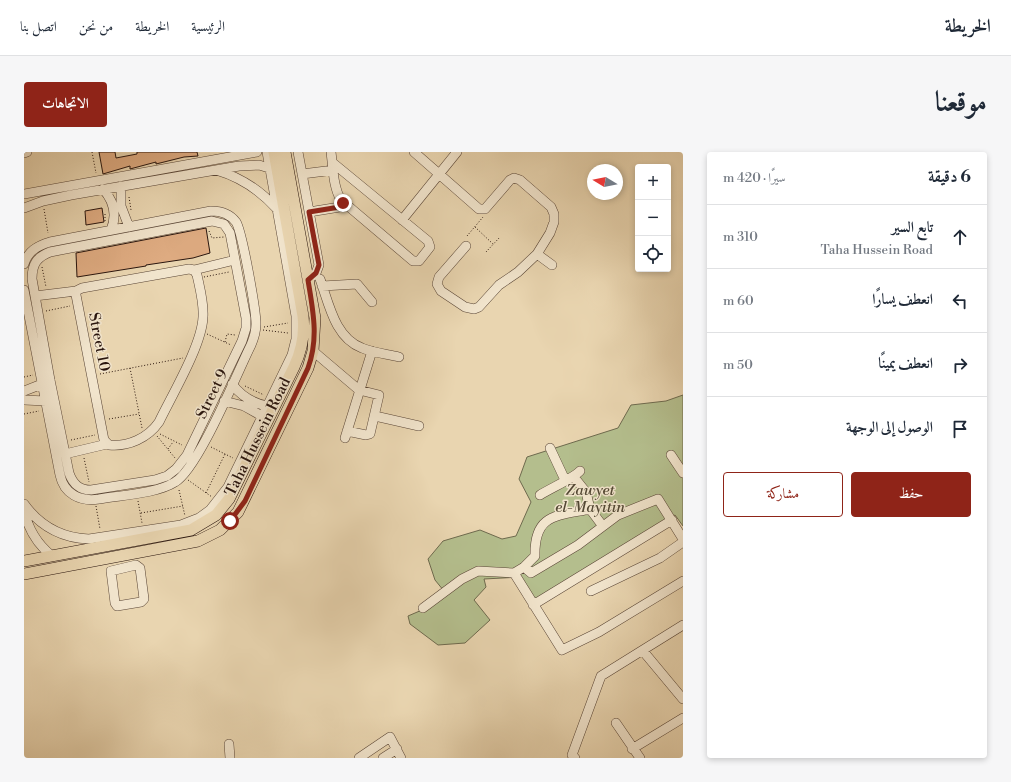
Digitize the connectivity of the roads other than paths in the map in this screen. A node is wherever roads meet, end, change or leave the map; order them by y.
1 (257, 152) edge
2 (267, 152) edge
3 (274, 152) edge
4 (285, 152) edge
5 (298, 152) edge
6 (331, 152) edge
7 (414, 152) edge
8 (457, 152) edge
9 (225, 155) edge
10 (239, 161) junction
11 (333, 166) junction
12 (269, 168) junction
13 (215, 170) junction
14 (302, 174) junction
15 (439, 174) junction
16 (100, 185) junction
17 (124, 186) junction
18 (24, 194) edge
19 (346, 206) junction
20 (24, 208) edge
21 (280, 208) junction
22 (309, 212) junction
23 (188, 216) junction
24 (402, 220) junction
25 (190, 225) junction
26 (129, 227) junction
27 (111, 230) junction
28 (467, 241) road end
29 (536, 254) junction
30 (235, 260) junction
31 (24, 264) edge
32 (552, 265) dead end
33 (196, 274) junction
34 (308, 280) junction
35 (27, 288) edge
36 (76, 291) junction
37 (35, 296) junction
38 (247, 297) junction
39 (372, 302) dead end
40 (313, 351) junction
41 (372, 351) junction
42 (399, 357) dead end
43 (233, 383) junction
44 (42, 384) junction
45 (282, 385) junction
46 (360, 390) junction
47 (24, 391) edge
48 (24, 400) edge
49 (224, 401) junction
50 (269, 402) junction
51 (47, 405) junction
52 (375, 416) junction
53 (263, 420) junction
54 (203, 422) junction
55 (212, 426) junction
56 (419, 426) dead end
57 (107, 444) junction
58 (550, 448) dead end
59 (65, 454) junction
60 (671, 455) dead end
61 (683, 473) edge
62 (565, 480) junction
63 (540, 495) dead end
64 (24, 504) edge
65 (590, 509) junction
66 (24, 510) edge
67 (672, 520) junction
68 (602, 525) junction
69 (683, 539) edge
70 (683, 542) edge
71 (113, 545) junction
72 (137, 554) junction
73 (52, 556) junction
74 (116, 557) junction
75 (24, 561) edge
76 (139, 566) junction
77 (524, 568) junction
78 (514, 573) junction
79 (24, 574) edge
80 (683, 581) edge
81 (591, 591) dead end
82 (533, 605) junction
83 (423, 608) dead end
84 (683, 625) edge
85 (643, 651) junction
86 (683, 700) edge
87 (683, 718) edge
88 (616, 723) dead end
89 (229, 744) dead end
90 (396, 749) junction
91 (632, 749) junction
92 (230, 758) edge
93 (359, 758) edge
94 (383, 758) edge
95 (401, 758) edge
96 (575, 758) edge
97 (640, 758) edge

1 - 10 street
2 - 12 street
3 - 21 main road, Taha Hussein Road
4 - 34 main road, Taha Hussein Road
5 - 14 street
6 - 11 street
7 - 15 street
8 - 15 street
9 - 10 street
9 - 16 street
10 - 12 street
10 - 13 street
11 - 14 street
11 - 19 street
11 - 24 street
12 - 21 street
13 - 17 street
13 - 21 street
14 - 22 street
15 - 24 street
15 - 29 street
16 - 17 street
16 - 18 street
16 - 20 street
16 - 27 street
17 - 26 street
19 - 22 street
19 - 24 street
21 - 45 street
21 - 45 main road, Taha Hussein Road
22 - 34 street
23 - 25 street
23 - 26 street, Street 9
23 - 38 street, Street 9
25 - 30 street, Street 9
25 - 35 street
26 - 27 street, Street 9
27 - 31 street, Street 9
28 - 29 street
29 - 32 street
30 - 33 street
30 - 38 street, Street 9
33 - 36 street
33 - 57 street
34 - 40 main road, Taha Hussein Road
35 - 37 street
35 - 44 street
36 - 37 street
36 - 57 street, Street 10
37 - 59 street
38 - 43 street, Street 9
38 - 54 street, Street 9
39 - 41 street
40 - 46 street
40 - 72 main road, Taha Hussein Road
41 - 42 street
41 - 46 street
43 - 49 street, Street 9
43 - 50 street
44 - 47 street
44 - 51 street
45 - 50 street
45 - 53 main road, Taha Hussein Road
46 - 52 street
46 - 52 street
48 - 51 street
49 - 53 street
49 - 55 street, Street 9
50 - 53 street
51 - 55 street, Street 9
52 - 56 street
53 - 64 street
53 - 71 main road, Taha Hussein Road
54 - 55 street
54 - 59 street, Street 9
57 - 59 street
58 - 62 street
60 - 61 street
62 - 63 street
62 - 65 street
65 - 68 street
65 - 77 street
66 - 73 street
67 - 68 street
67 - 69 street
67 - 82 street
68 - 77 street
70 - 81 street
71 - 73 main road, Taha Hussein Road
71 - 74 main road
72 - 74 main road, Taha Hussein Road
72 - 76 street
73 - 75 main road, Taha Hussein Road
74 - 79 main road, Taha Hussein Road
76 - 76 street
77 - 78 street
78 - 82 street
78 - 83 street
80 - 82 street
84 - 85 street
85 - 86 street
85 - 96 street
87 - 91 street
88 - 91 street
89 - 92 street
90 - 93 street
90 - 94 street
90 - 95 street
91 - 97 street

